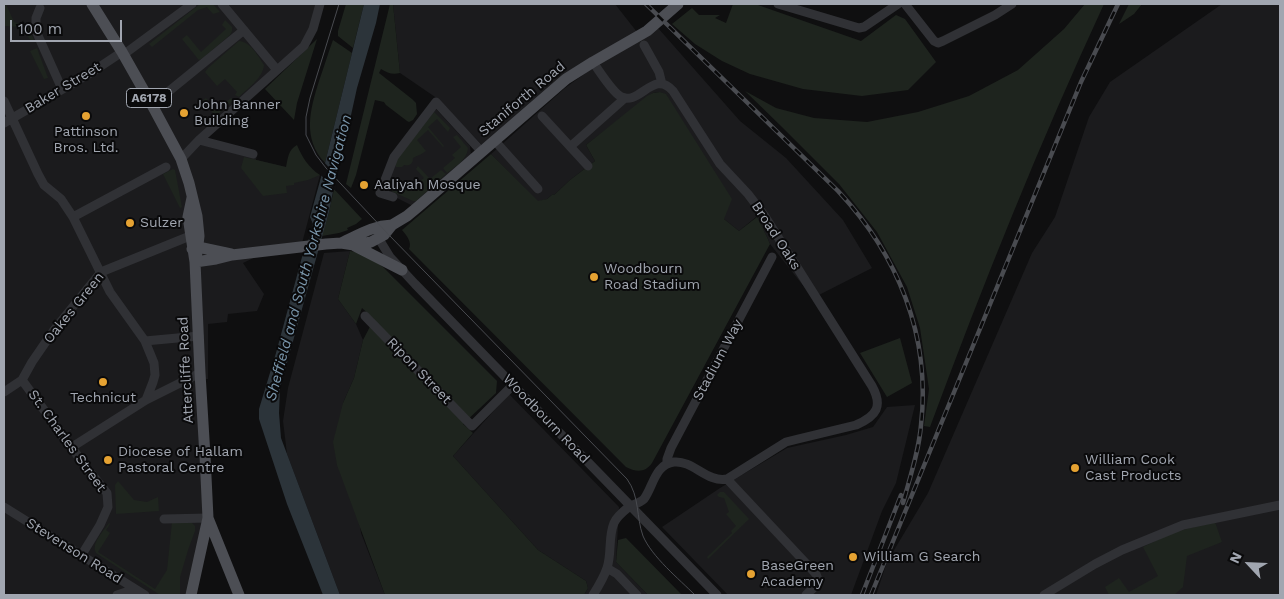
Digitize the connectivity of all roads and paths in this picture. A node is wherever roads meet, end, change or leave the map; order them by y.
1 (92, 4) edge
2 (192, 4) edge
3 (222, 4) edge
4 (320, 4) edge
5 (778, 4) edge
6 (898, 4) edge
7 (905, 4) edge
8 (1012, 4) edge
9 (41, 5) edge
10 (675, 7) edge
11 (244, 30) junction
12 (644, 44) dead end
13 (123, 54) junction
14 (593, 62) junction
15 (277, 70) junction
16 (662, 84) junction
17 (62, 89) junction
18 (625, 98) junction
19 (4, 101) edge
20 (152, 105) junction
21 (542, 116) dead end
22 (8, 121) edge
23 (199, 140) junction
24 (495, 141) junction
25 (571, 146) junction
26 (482, 152) junction
27 (253, 154) dead end
28 (181, 159) junction
29 (588, 166) dead end
30 (166, 167) dead end
31 (538, 189) dead end
32 (393, 197) dead end
33 (192, 198) junction
34 (74, 216) junction
35 (386, 225) junction
36 (190, 236) junction
37 (379, 239) junction
38 (348, 242) junction
39 (195, 248) junction
40 (232, 254) junction
41 (772, 258) dead end
42 (195, 262) junction
43 (402, 270) junction
44 (101, 272) junction
45 (365, 316) dead end
46 (199, 336) junction
47 (145, 341) junction
48 (200, 373) junction
49 (22, 380) junction
50 (513, 385) junction
51 (4, 392) edge
52 (146, 400) junction
53 (72, 447) junction
54 (667, 463) junction
55 (727, 479) junction
56 (1280, 505) edge
57 (631, 506) junction
58 (4, 507) edge
59 (208, 518) junction
60 (164, 519) dead end
61 (81, 556) junction
62 (607, 568) junction
63 (139, 593) edge
64 (117, 595) edge
65 (191, 595) edge
66 (239, 595) edge
67 (593, 595) edge
68 (637, 595) edge
69 (717, 595) edge
70 (806, 595) edge
71 (1044, 595) edge

1 - 13 main road, Attercliffe Road / A6178
2 - 13 street, Baker Street
3 - 11 street
4 - 15 street
5 - 6 street
7 - 8 street
9 - 17 street
10 - 14 main road, Staniforth Road
11 - 15 street
11 - 20 street
12 - 16 street, Broad Oaks
13 - 17 street, Baker Street
13 - 20 main road, Attercliffe Road / A6178
14 - 18 street
14 - 24 main road, Staniforth Road
15 - 23 street
16 - 18 street
16 - 55 street, Broad Oaks
17 - 22 street, Baker Street
18 - 25 street
19 - 22 street
20 - 28 main road, Attercliffe Road / A6178
21 - 25 street
22 - 34 street
23 - 27 street
23 - 28 street
24 - 26 main road, Staniforth Road
24 - 31 street
25 - 29 street
26 - 32 street
26 - 35 main road, Staniforth Road
28 - 33 main road, Attercliffe Road / A6178
30 - 34 street
33 - 36 main road, Attercliffe Road / A6178
33 - 39 main road, Attercliffe Road / A6178
34 - 44 street
35 - 37 main road
35 - 38 main road, Staniforth Road
36 - 39 main road, Attercliffe Road / A6178
36 - 44 street, Oakes Green
37 - 38 main road, Staniforth Road
37 - 43 street, Woodbourn Road
38 - 40 main road, Staniforth Road
38 - 43 main road
39 - 40 main road, Staniforth Road
39 - 42 main road, Attercliffe Road / A6178
40 - 42 main road, Staniforth Road
41 - 54 street, Stadium Way
42 - 46 main road, Attercliffe Road / A6178
43 - 50 street, Woodbourn Road
44 - 47 street
44 - 49 street, Oakes Green
45 - 50 street, Ripon Street
46 - 47 street
46 - 48 main road, Attercliffe Road / A6178
47 - 52 street
48 - 52 street
48 - 59 main road, Attercliffe Road / A6178
49 - 51 street, Oakes Green
49 - 53 street, St. Charles Street
50 - 57 street, Woodbourn Road
52 - 53 street
53 - 61 street, St. Charles Street
54 - 55 street
54 - 57 street, Stadium Way
55 - 70 street
56 - 71 street
57 - 62 street, Stadium Way
57 - 69 street, Woodbourn Road
58 - 61 street, Stevenson Road
59 - 60 street
59 - 65 main road, Attercliffe Road / A6178
59 - 66 main road
61 - 63 street, Stevenson Road
62 - 67 street, Stadium Way
62 - 68 street
63 - 64 street

